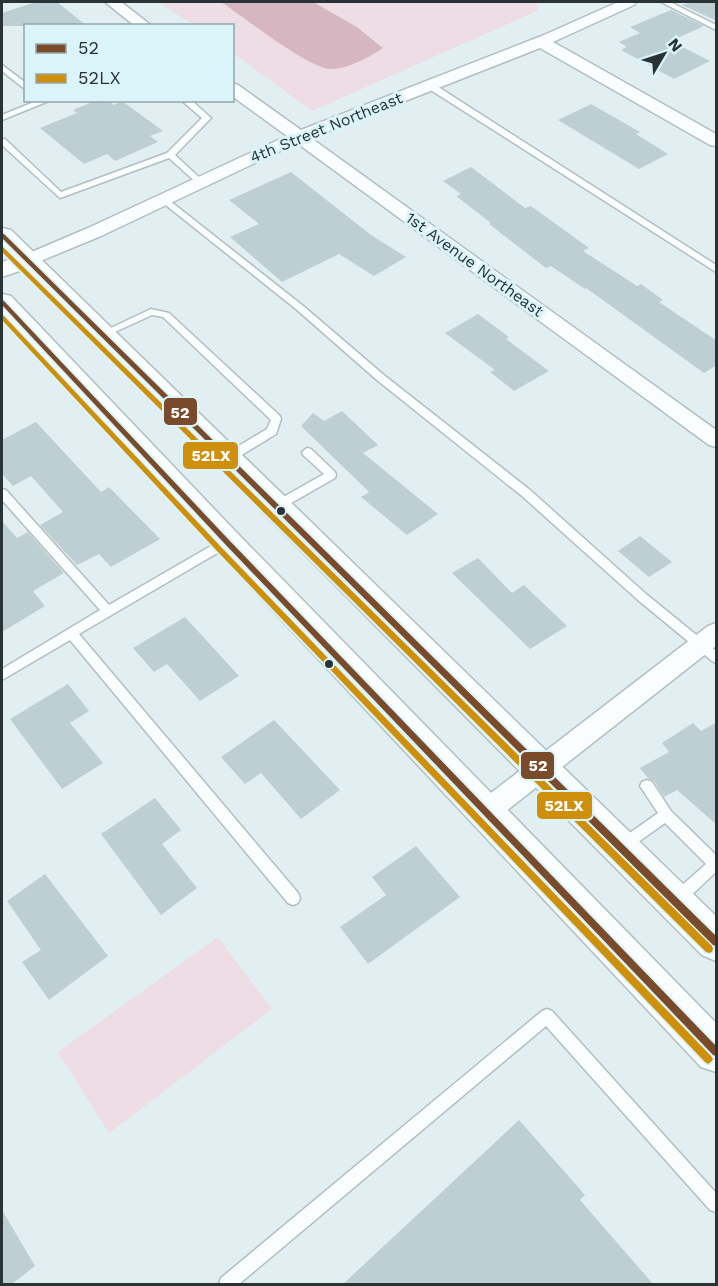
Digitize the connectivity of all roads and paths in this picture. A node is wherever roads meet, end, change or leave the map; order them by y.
1 (112, 2) edge
2 (629, 2) edge
3 (665, 2) edge
4 (142, 24) edge
5 (717, 28) edge
6 (541, 42) junction
7 (2, 67) edge
8 (429, 85) junction
9 (24, 86) edge
10 (234, 89) edge
11 (41, 102) edge
12 (187, 102) edge
13 (2, 118) edge
14 (299, 136) junction
15 (2, 141) edge
16 (717, 141) edge
17 (170, 155) junction
18 (198, 182) junction
19 (165, 200) junction
20 (2, 235) edge
21 (14, 266) edge
22 (717, 269) edge
23 (2, 302) edge
24 (101, 335) junction
25 (717, 440) edge
26 (307, 452) dead end
27 (226, 459) junction
28 (2, 493) edge
29 (275, 507) junction
30 (228, 542) junction
31 (108, 611) junction
32 (71, 633) junction
33 (711, 646) edge
34 (2, 675) edge
35 (542, 768) junction
36 (647, 786) dead end
37 (487, 811) junction
38 (666, 815) junction
39 (621, 847) junction
40 (293, 898) dead end
41 (675, 901) junction
42 (717, 942) edge
43 (717, 1052) edge
44 (717, 1204) edge
45 (226, 1284) edge

1 - 4 street
2 - 6 street, 4th Street Northeast
3 - 5 lane
6 - 8 street, 4th Street Northeast
6 - 16 street
7 - 9 lane
8 - 14 street, 4th Street Northeast
8 - 22 lane
10 - 14 street, 1st Avenue Northeast
11 - 13 lane
12 - 17 lane
14 - 18 street, 4th Street Northeast
14 - 25 street, 1st Avenue Northeast
15 - 17 lane
17 - 18 lane
18 - 19 street, 4th Street Northeast
19 - 21 street, 4th Street Northeast
19 - 33 lane
20 - 21 main road
21 - 24 main road
23 - 30 main road
24 - 27 main road
24 - 27 lane
26 - 29 lane
27 - 29 main road
28 - 31 lane
29 - 35 main road
30 - 31 lane
30 - 37 main road
31 - 32 lane
32 - 34 lane
32 - 40 lane
33 - 35 street
35 - 37 street
35 - 39 main road
36 - 38 lane
37 - 43 main road
38 - 39 lane
38 - 41 lane
39 - 41 main road
41 - 42 main road
44 - 45 lane

